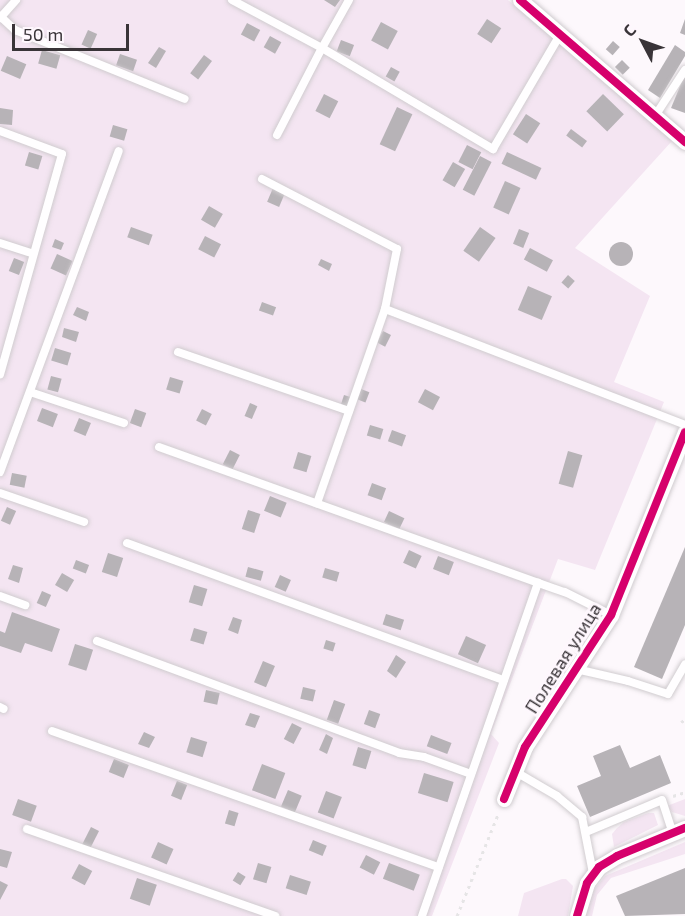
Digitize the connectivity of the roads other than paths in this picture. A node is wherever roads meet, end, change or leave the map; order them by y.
1 (16, 0) edge
2 (232, 0) edge
3 (349, 0) edge
4 (520, 0) edge
5 (0, 17) edge
6 (560, 34) junction
7 (322, 48) junction
8 (685, 70) edge
9 (185, 99) dead end
10 (655, 116) junction
11 (0, 131) edge
12 (277, 135) dead end
13 (685, 142) edge
14 (119, 151) dead end
15 (262, 180) dead end
16 (0, 243) edge
17 (33, 254) junction
18 (385, 309) junction
19 (178, 352) dead end
20 (3, 356) edge
21 (0, 374) edge
22 (30, 392) junction
23 (349, 411) junction
24 (124, 423) dead end
25 (685, 425) edge
26 (685, 432) edge
27 (159, 447) dead end
28 (0, 472) edge
29 (0, 494) edge
30 (317, 503) junction
31 (84, 522) dead end
32 (128, 543) dead end
33 (538, 583) junction
34 (0, 596) edge
35 (25, 605) dead end
36 (611, 615) junction
37 (97, 641) dead end
38 (685, 664) edge
39 (574, 669) junction
40 (504, 680) junction
41 (52, 731) dead end
42 (516, 771) junction
43 (471, 774) junction
44 (504, 799) road end
45 (27, 829) dead end
46 (679, 831) edge
47 (586, 832) junction
48 (439, 867) junction
49 (593, 874) junction
50 (275, 916) edge
51 (422, 916) edge
52 (577, 916) edge

1 - 5 lane
2 - 7 lane
3 - 7 lane
4 - 6 street
5 - 9 lane
6 - 7 lane
6 - 10 street
7 - 12 lane
8 - 10 lane
10 - 13 street
11 - 17 lane
14 - 22 lane
15 - 18 lane
16 - 17 lane
17 - 20 lane
18 - 23 lane
18 - 25 lane
19 - 23 lane
20 - 21 lane
22 - 24 lane
22 - 28 lane
23 - 30 lane
26 - 36 street, Полевая улица
27 - 30 lane
29 - 31 lane
30 - 33 lane
32 - 40 lane
33 - 36 lane
33 - 40 lane
34 - 35 lane
36 - 39 street, Полевая улица
37 - 43 lane
38 - 39 lane
39 - 42 street, Полевая улица
40 - 43 lane
41 - 48 lane
42 - 44 street, Полевая улица
42 - 47 lane
43 - 48 lane
45 - 50 lane
46 - 47 lane
46 - 49 street
47 - 49 lane
48 - 51 lane
49 - 52 street

